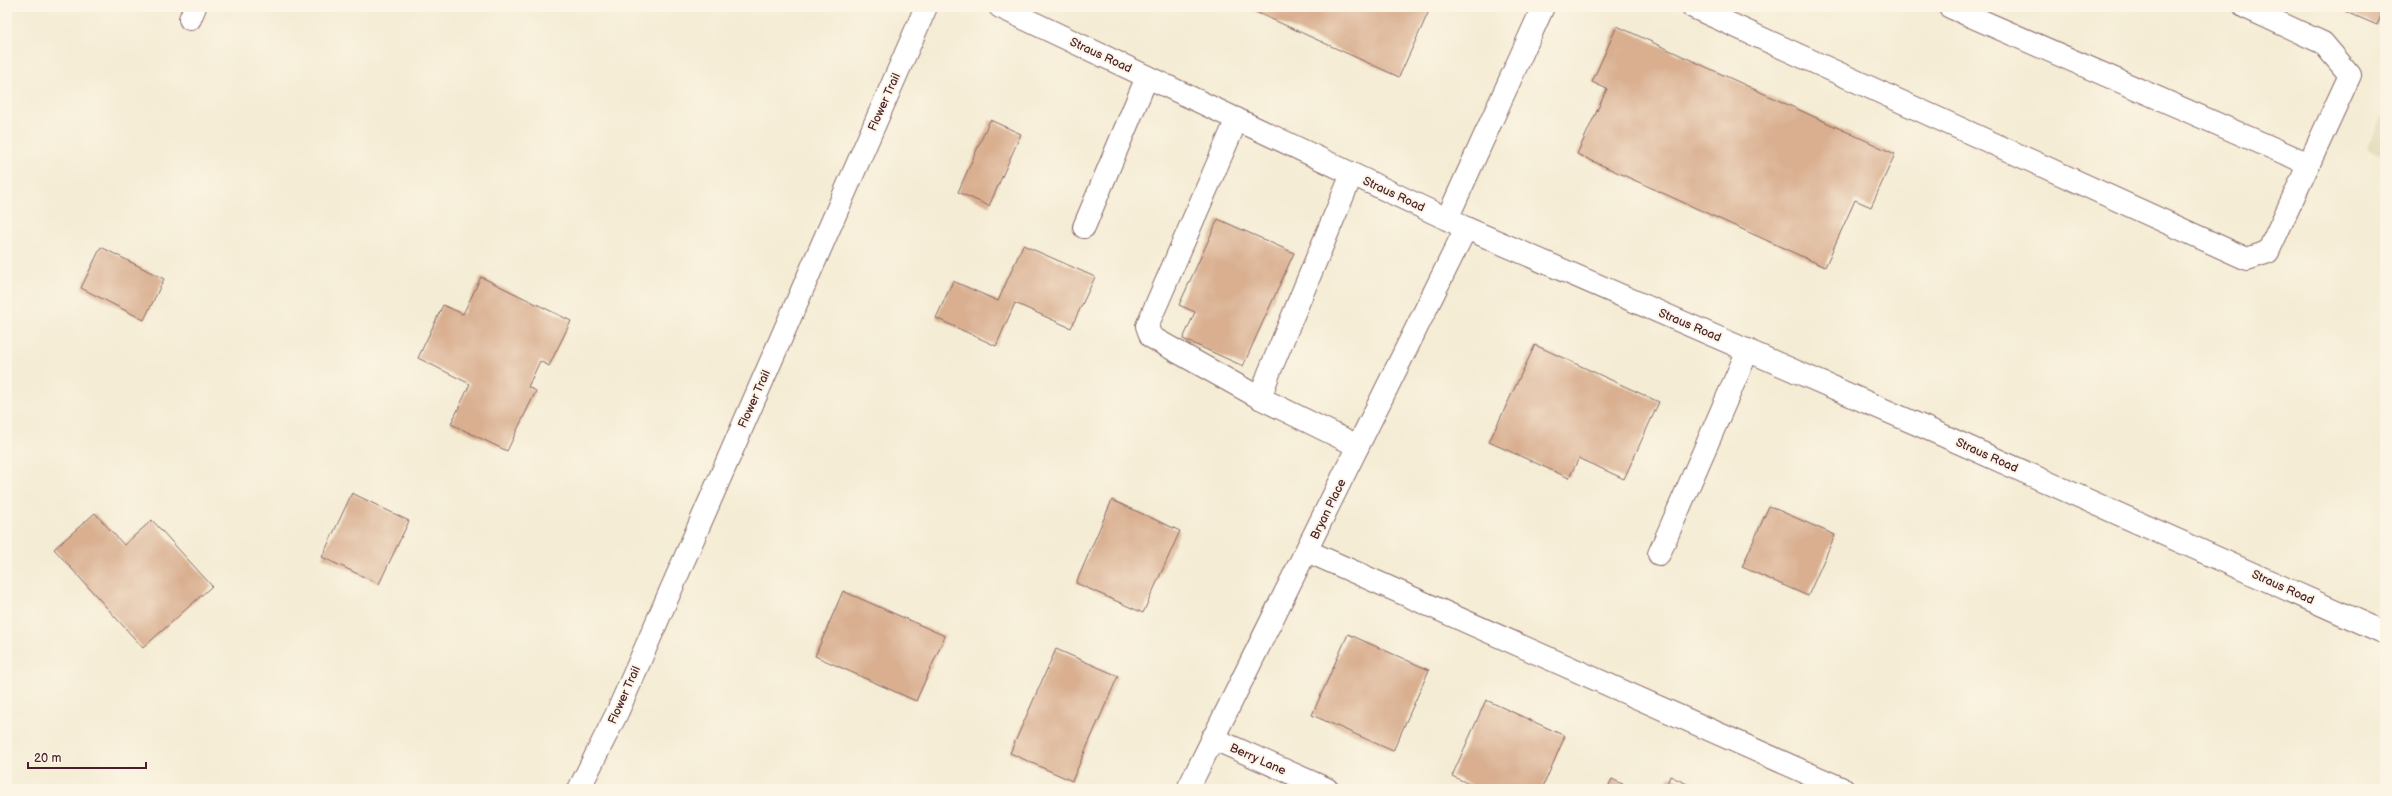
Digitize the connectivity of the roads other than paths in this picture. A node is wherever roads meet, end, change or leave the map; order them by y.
1 (926, 7) edge
2 (1000, 7) edge
3 (1543, 7) edge
4 (1693, 7) edge
5 (1950, 7) edge
6 (2245, 7) edge
7 (1147, 77) junction
8 (1237, 119) junction
9 (2309, 164) junction
10 (1352, 174) junction
11 (1456, 223) junction
12 (1084, 227) dead end
13 (1748, 350) junction
14 (1260, 398) junction
15 (1358, 446) junction
16 (1307, 551) junction
17 (1659, 554) dead end
18 (2385, 633) edge
19 (1212, 738) junction
20 (579, 789) edge
21 (1188, 789) edge
22 (1327, 789) edge
23 (1843, 789) edge

1 - 20 street, Flower Trail
2 - 7 street, Straus Road
3 - 11 street, Bryan Place
4 - 9 street
5 - 9 street
6 - 9 street
7 - 8 street, Straus Road
7 - 12 street
8 - 10 street, Straus Road
8 - 14 street
10 - 11 street, Straus Road
10 - 14 street
11 - 13 street, Straus Road
11 - 15 street, Bryan Place
13 - 17 street
13 - 18 street, Straus Road
14 - 15 street
15 - 16 street, Bryan Place
16 - 19 street, Bryan Place
16 - 23 street
19 - 21 street, Bryan Place
19 - 22 street, Berry Lane

